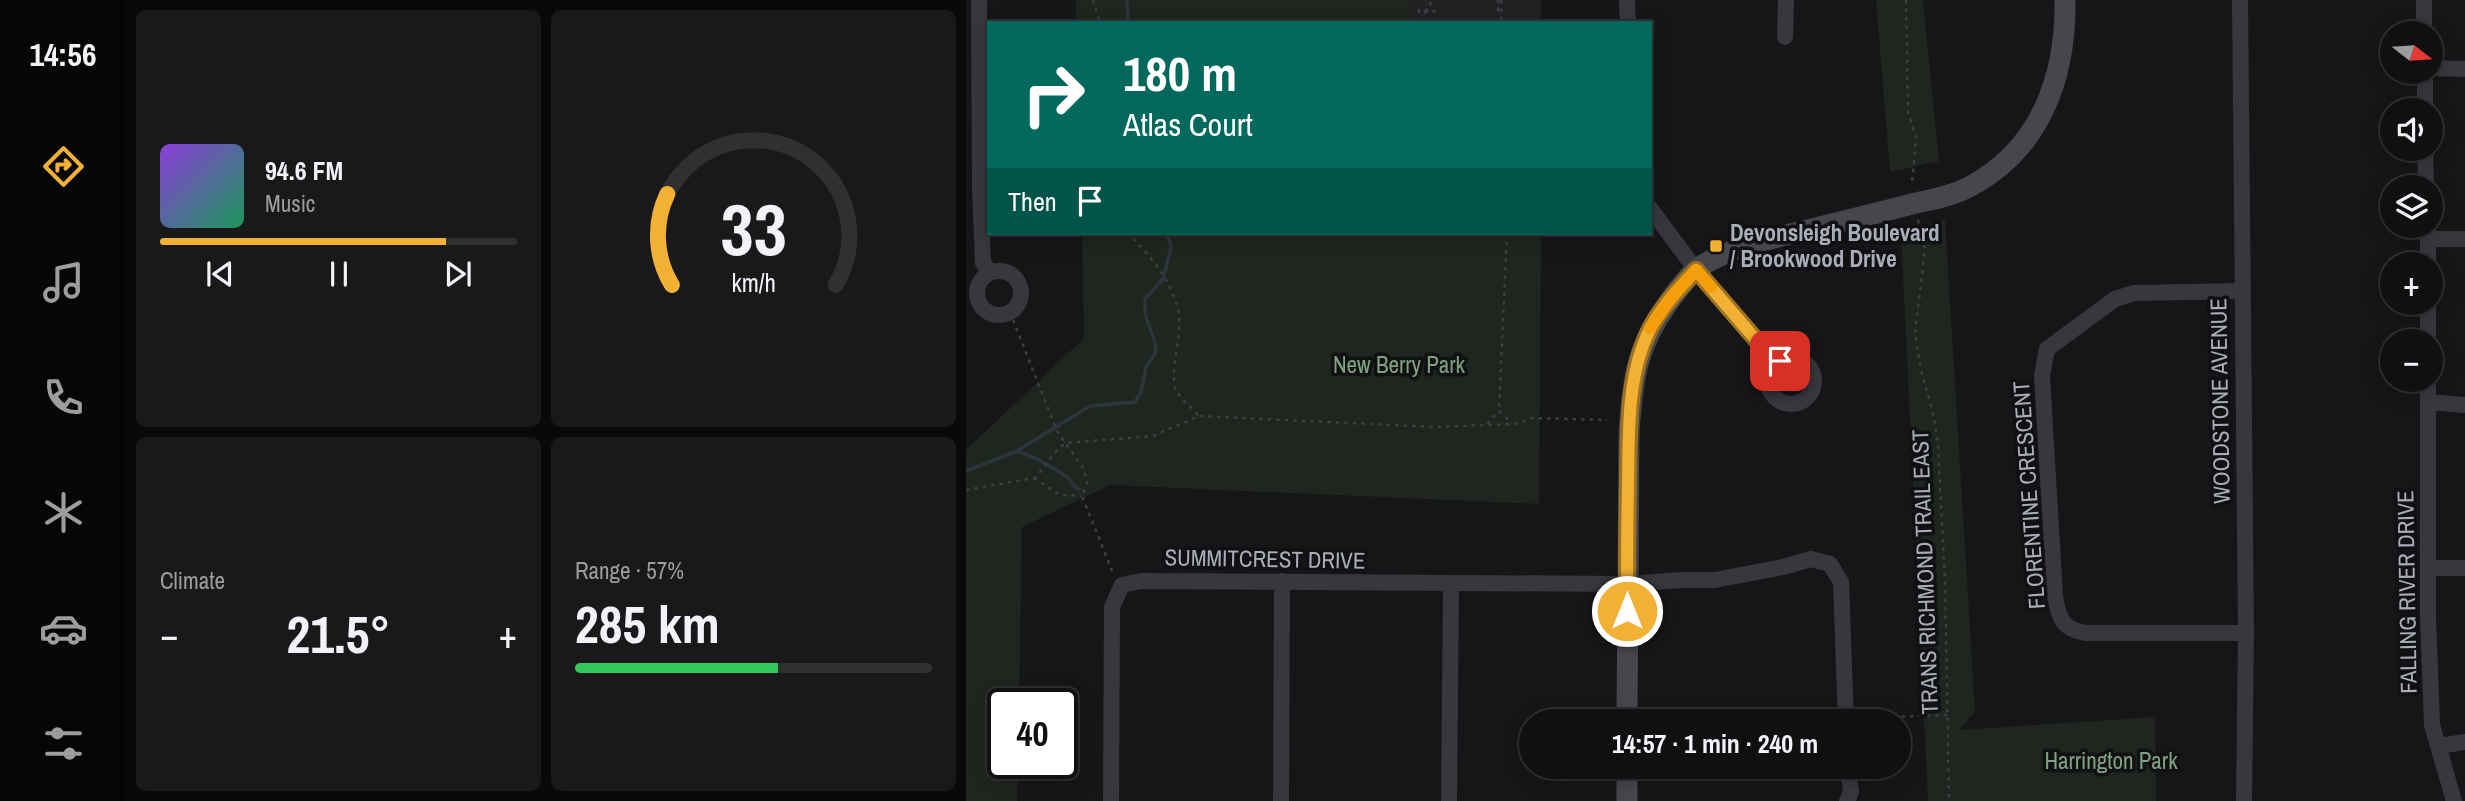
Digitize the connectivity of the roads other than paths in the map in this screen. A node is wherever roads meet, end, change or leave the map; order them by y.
1 (979, 0) edge
2 (1627, 0) edge
3 (1786, 0) edge
4 (2065, 0) edge
5 (2240, 0) edge
6 (2424, 0) edge
7 (1628, 21) edge
8 (2424, 21) edge
9 (1785, 37) dead end
10 (2443, 68) edge
11 (2465, 69) edge
12 (973, 189) edge
13 (1652, 211) edge
14 (2443, 235) edge
15 (2465, 239) edge
16 (1696, 270) junction
17 (990, 272) junction
18 (2242, 290) junction
19 (1776, 363) dead end
20 (2428, 392) edge
21 (2428, 402) junction
22 (2465, 405) edge
23 (2428, 568) junction
24 (2465, 568) edge
25 (1282, 581) junction
26 (1627, 584) junction
27 (1451, 585) junction
28 (2246, 633) junction
29 (1627, 709) edge
30 (1846, 709) edge
31 (2465, 742) edge
32 (2440, 746) junction
33 (1627, 779) edge
34 (1849, 779) edge
35 (1111, 801) edge
36 (1280, 801) edge
37 (1449, 801) edge
38 (1627, 801) edge
39 (1847, 801) edge
40 (2244, 801) edge
41 (2454, 801) edge

1 - 12 street
2 - 7 street
3 - 9 street
4 - 16 street
5 - 18 street, WOODSTONE AVENUE
6 - 8 street
10 - 11 street
12 - 17 street
13 - 16 street
14 - 15 street
16 - 19 street
16 - 26 street
17 - 17 street
18 - 28 street, WOODSTONE AVENUE
18 - 28 street, FLORENTINE CRESCENT
20 - 21 street, FALLING RIVER DRIVE
21 - 22 street
21 - 23 street, FALLING RIVER DRIVE
23 - 24 street
23 - 32 street, FALLING RIVER DRIVE
25 - 27 street, SUMMITCREST DRIVE
25 - 35 street, SUMMITCREST DRIVE
25 - 36 street
26 - 27 street, SUMMITCREST DRIVE
26 - 29 street
26 - 30 street, SUMMITCREST DRIVE
27 - 37 street
28 - 40 street, WOODSTONE AVENUE
31 - 32 street
32 - 41 street, FALLING RIVER DRIVE
33 - 38 street
34 - 39 street

